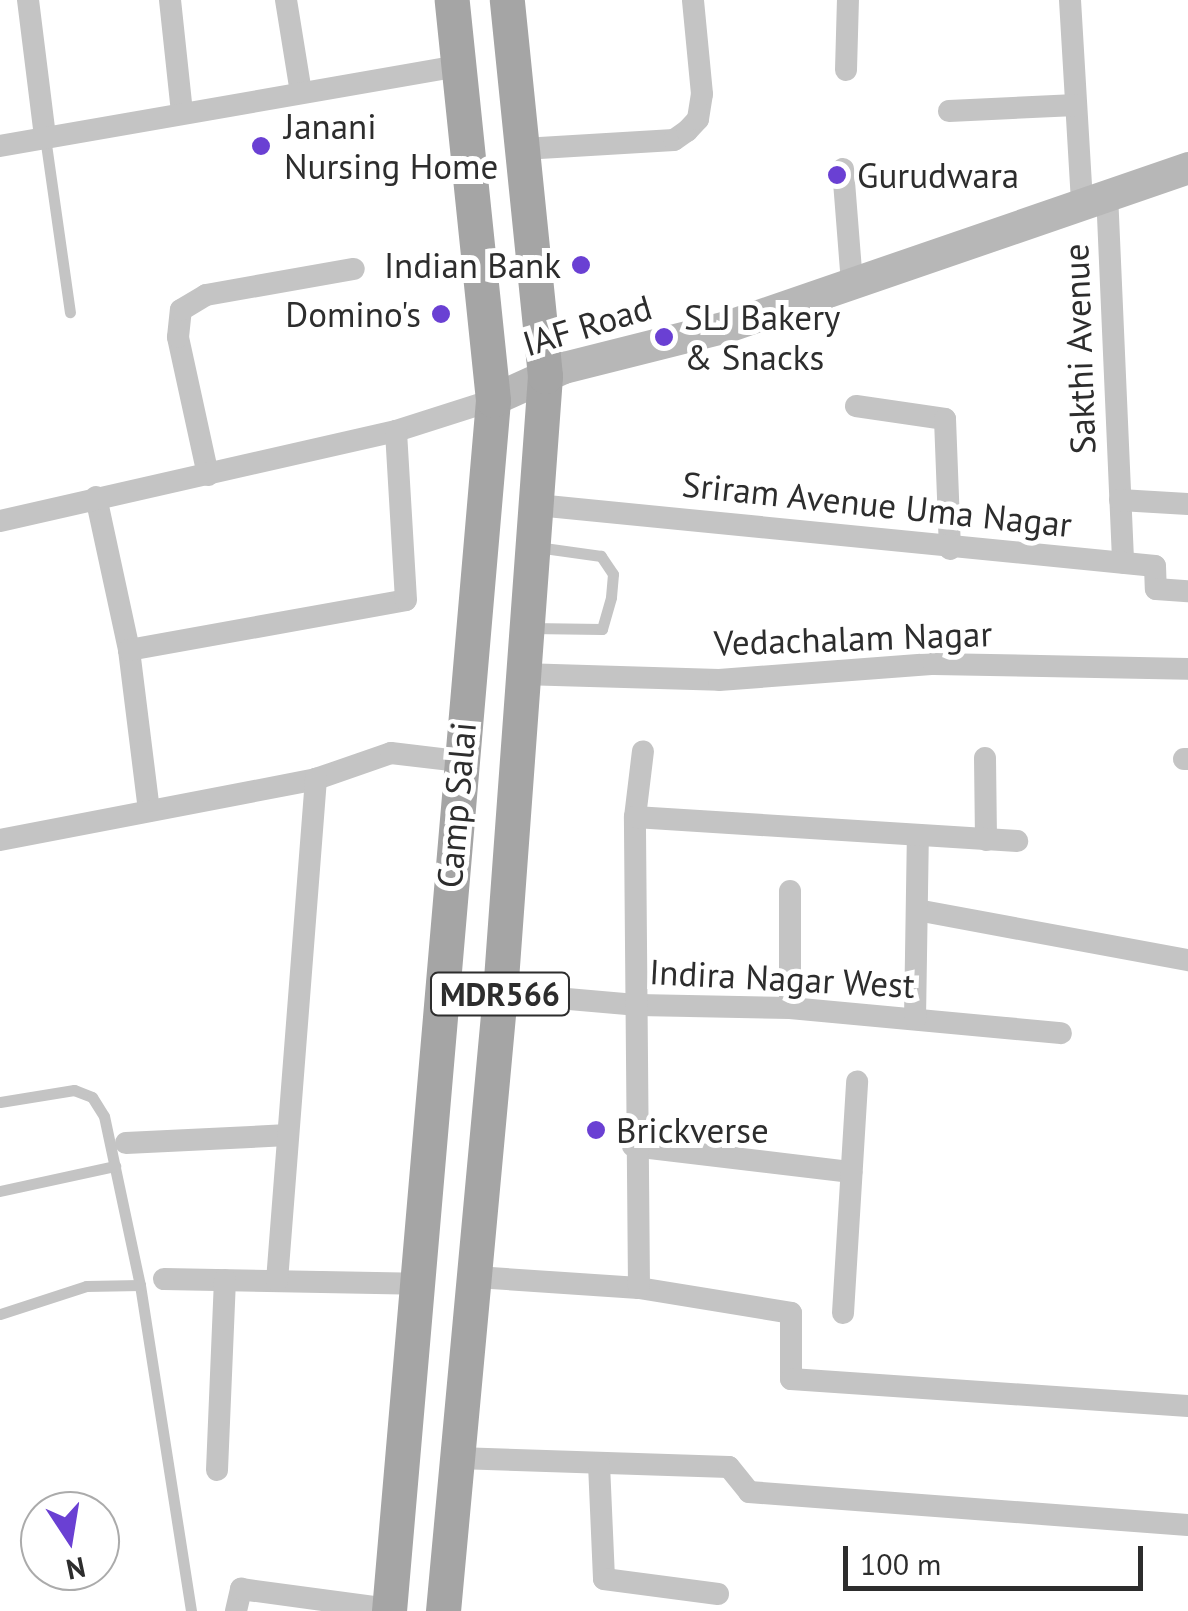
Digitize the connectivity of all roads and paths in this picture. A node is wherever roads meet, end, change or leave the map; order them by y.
1 (28, 0) edge
2 (170, 0) edge
3 (286, 0) edge
4 (452, 0) edge
5 (507, 0) edge
6 (693, 0) edge
7 (848, 0) edge
8 (1070, 0) edge
9 (459, 66) junction
10 (846, 70) dead end
11 (300, 93) junction
12 (1076, 105) junction
13 (949, 111) dead end
14 (182, 113) junction
15 (45, 137) junction
16 (0, 146) edge
17 (523, 148) junction
18 (1188, 168) edge
19 (843, 169) dead end
20 (1095, 197) junction
21 (354, 268) dead end
22 (852, 283) junction
23 (70, 312) dead end
24 (544, 376) junction
25 (493, 400) junction
26 (856, 406) dead end
27 (396, 430) junction
28 (208, 474) junction
29 (96, 497) junction
30 (1120, 500) junction
31 (1188, 504) edge
32 (537, 505) junction
33 (0, 521) edge
34 (533, 547) junction
35 (950, 549) junction
36 (1123, 563) junction
37 (1188, 590) edge
38 (526, 627) junction
39 (129, 650) junction
40 (1188, 669) edge
41 (521, 674) junction
42 (644, 751) dead end
43 (986, 758) dead end
44 (458, 761) junction
45 (316, 779) junction
46 (149, 811) junction
47 (636, 817) junction
48 (918, 838) junction
49 (0, 840) edge
50 (986, 840) junction
51 (1016, 841) dead end
52 (790, 891) dead end
53 (917, 910) junction
54 (1188, 960) edge
55 (500, 993) junction
56 (638, 1006) junction
57 (790, 1008) junction
58 (916, 1019) junction
59 (1061, 1033) dead end
60 (857, 1081) dead end
61 (0, 1102) edge
62 (288, 1135) junction
63 (126, 1143) dead end
64 (633, 1146) junction
65 (115, 1166) junction
66 (850, 1172) junction
67 (0, 1191) edge
68 (476, 1277) junction
69 (164, 1280) dead end
70 (226, 1280) junction
71 (276, 1281) junction
72 (140, 1284) junction
73 (416, 1284) junction
74 (639, 1288) junction
75 (843, 1313) dead end
76 (0, 1314) edge
77 (1188, 1406) edge
78 (457, 1458) junction
79 (598, 1464) junction
80 (217, 1470) dead end
81 (1188, 1525) edge
82 (718, 1594) dead end
83 (389, 1610) edge
84 (192, 1611) edge
85 (236, 1611) edge
86 (443, 1611) edge

1 - 15 street
2 - 14 street
3 - 11 street
4 - 9 main road, Camp Salai / MDR566
5 - 17 main road, Camp Salai / MDR566
6 - 17 street
7 - 10 street
8 - 12 street, Sakthi Avenue
9 - 11 street
9 - 25 main road, Camp Salai / MDR566
11 - 14 street
12 - 13 street
12 - 20 street, Sakthi Avenue
14 - 15 street
15 - 16 street
15 - 23 lane
17 - 24 main road, Camp Salai / MDR566
18 - 20 street, IAF Road
19 - 22 street
20 - 22 street, IAF Road
20 - 30 street, Sakthi Avenue
21 - 28 street
22 - 24 street, IAF Road
24 - 25 street, IAF Road
24 - 32 main road, Camp Salai / MDR566
25 - 27 street, IAF Road
25 - 44 main road, Camp Salai / MDR566
26 - 35 street
27 - 28 street, IAF Road
27 - 39 street
28 - 29 street, IAF Road
29 - 33 street, IAF Road
29 - 39 street
30 - 31 street
30 - 36 street, Sakthi Avenue
32 - 34 main road, Camp Salai / MDR566
32 - 35 street, Sriram Avenue Uma Nagar
34 - 38 main road, Camp Salai / MDR566
34 - 38 lane
35 - 36 street, Sriram Avenue Uma Nagar
36 - 37 street, Sriram Avenue Uma Nagar
38 - 41 main road, Camp Salai / MDR566
39 - 46 street
40 - 41 street, Vedachalam Nagar
41 - 55 main road, Camp Salai / MDR566
42 - 47 street
43 - 50 street
44 - 45 street
44 - 73 main road, Camp Salai / MDR566
45 - 46 street
45 - 62 street
46 - 49 street
47 - 48 street
47 - 56 street
48 - 50 street
48 - 53 street
50 - 51 street
52 - 57 street
53 - 54 street
53 - 58 street
55 - 56 street, Indira Nagar West
55 - 68 main road, Camp Salai / MDR566
56 - 57 street, Indira Nagar West
56 - 64 street
57 - 58 street, Indira Nagar West
58 - 59 street, Indira Nagar West
60 - 66 street
61 - 65 lane
62 - 63 street
62 - 71 street
64 - 66 street
64 - 74 street
65 - 67 lane
65 - 72 lane
66 - 75 street
68 - 74 street
68 - 78 main road, Camp Salai / MDR566
69 - 70 street
70 - 71 street
70 - 80 street
71 - 73 street
72 - 76 lane
72 - 84 lane
73 - 83 main road, Camp Salai / MDR566
74 - 77 street
78 - 79 street
78 - 86 main road, Camp Salai / MDR566
79 - 81 street
79 - 82 street
83 - 85 street

